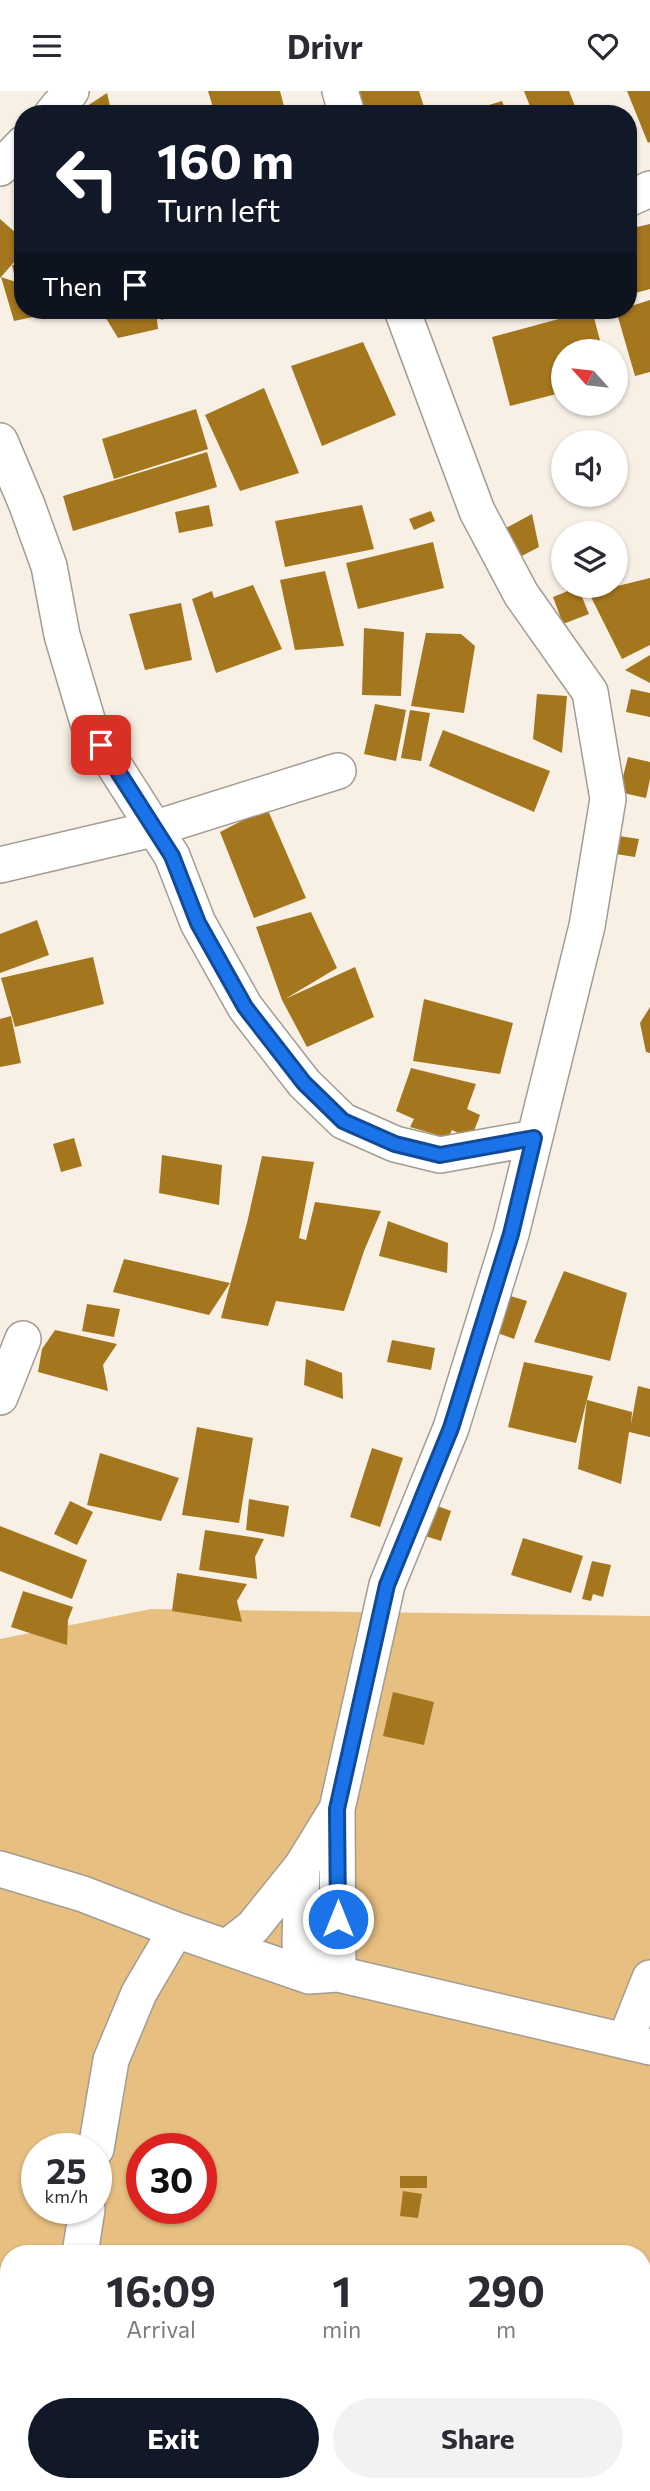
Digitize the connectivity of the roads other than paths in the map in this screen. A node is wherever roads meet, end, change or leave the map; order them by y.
1 (71, 91) edge
2 (59, 105) edge
3 (14, 154) edge
4 (0, 169) edge
5 (405, 319) edge
6 (0, 441) edge
7 (338, 771) dead end
8 (153, 829) junction
9 (0, 865) edge
10 (534, 1138) junction
11 (23, 1339) dead end
12 (0, 1397) edge
13 (337, 1809) junction
14 (302, 1866) junction
15 (0, 1869) edge
16 (176, 1930) junction
17 (227, 1947) junction
18 (323, 1975) junction
19 (650, 1978) edge
20 (637, 2044) edge
21 (99, 2133) edge
22 (85, 2224) edge
23 (81, 2245) edge

1 - 2 street
3 - 4 street
5 - 10 street
6 - 8 street
7 - 8 street
8 - 9 street
8 - 10 street
10 - 13 street
11 - 12 street
13 - 14 street
13 - 18 street
14 - 17 street
14 - 18 street
15 - 16 street
16 - 17 street
16 - 21 street
17 - 18 street
18 - 20 street
19 - 20 street
22 - 23 street

